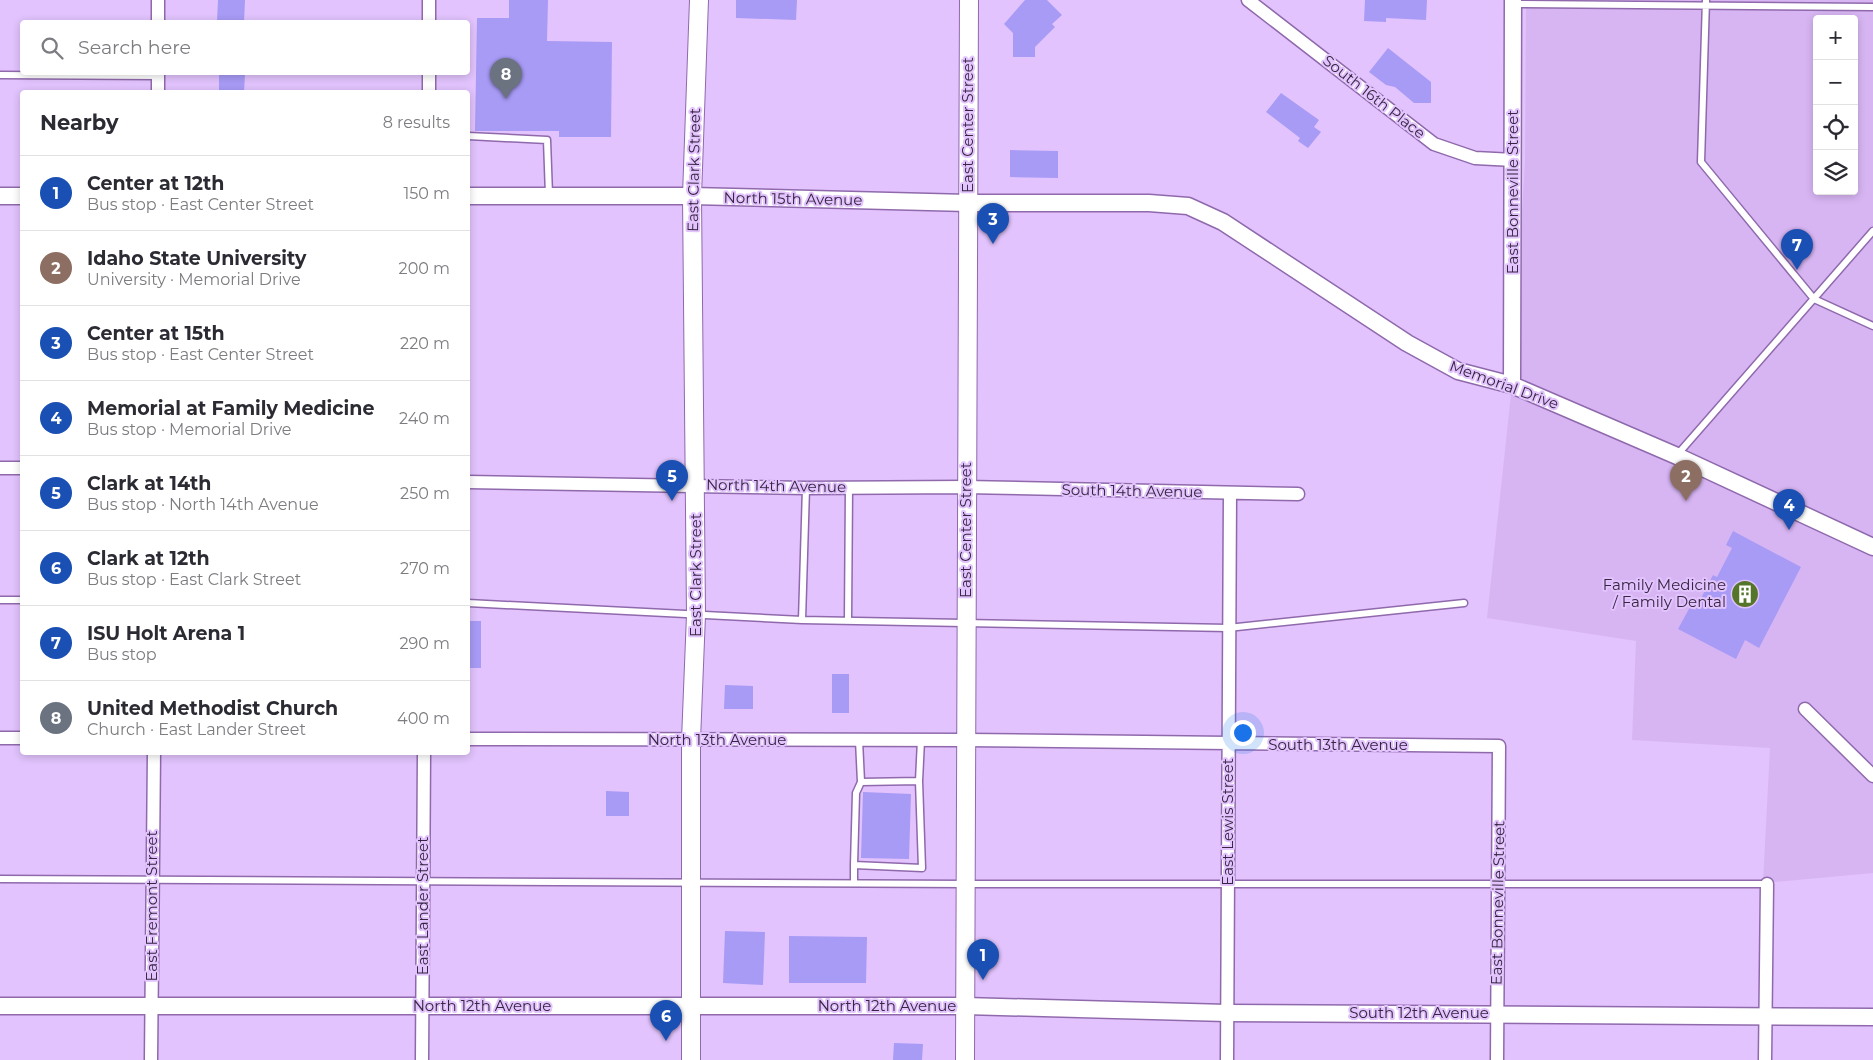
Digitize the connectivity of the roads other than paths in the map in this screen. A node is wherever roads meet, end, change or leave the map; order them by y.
1 (158, 0) edge
2 (429, 0) edge
3 (699, 0) edge
4 (969, 0) edge
5 (1248, 0) edge
6 (1513, 2) edge
7 (1706, 3) edge
8 (1873, 7) edge
9 (158, 20) edge
10 (429, 20) edge
11 (0, 74) edge
12 (20, 74) edge
13 (158, 75) edge
14 (429, 75) edge
15 (158, 90) edge
16 (428, 90) edge
17 (470, 136) edge
18 (1514, 160) junction
19 (0, 196) edge
20 (20, 196) edge
21 (470, 196) edge
22 (549, 196) junction
23 (692, 196) junction
24 (968, 203) junction
25 (1149, 203) joint
26 (1873, 231) edge
27 (1814, 299) junction
28 (1873, 326) edge
29 (1512, 385) junction
30 (1677, 456) junction
31 (0, 468) edge
32 (20, 468) edge
33 (470, 482) edge
34 (696, 485) junction
35 (965, 487) junction
36 (806, 488) junction
37 (849, 488) junction
38 (1230, 494) junction
39 (1298, 494) dead end
40 (1873, 547) edge
41 (0, 600) edge
42 (20, 600) edge
43 (470, 603) edge
44 (1464, 603) dead end
45 (696, 615) junction
46 (802, 620) junction
47 (848, 620) junction
48 (966, 621) junction
49 (1228, 628) junction
50 (1805, 708) dead end
51 (0, 738) edge
52 (20, 738) edge
53 (470, 739) edge
54 (691, 740) junction
55 (859, 740) junction
56 (921, 740) junction
57 (966, 740) junction
58 (1228, 744) junction
59 (1500, 746) joint
60 (154, 755) edge
61 (424, 755) edge
62 (1873, 776) edge
63 (919, 781) junction
64 (861, 782) junction
65 (854, 866) junction
66 (0, 879) edge
67 (153, 880) junction
68 (423, 883) junction
69 (691, 883) junction
70 (854, 883) junction
71 (1227, 883) junction
72 (1498, 883) junction
73 (966, 884) junction
74 (1767, 884) joint
75 (0, 1006) edge
76 (152, 1006) junction
77 (422, 1006) junction
78 (691, 1006) junction
79 (965, 1006) junction
80 (1227, 1013) junction
81 (1497, 1014) junction
82 (1873, 1017) edge
83 (1766, 1018) junction
84 (151, 1060) edge
85 (422, 1060) edge
86 (691, 1060) edge
87 (964, 1060) edge
88 (1227, 1060) edge
89 (1497, 1060) edge
90 (1765, 1060) edge

1 - 9 street
2 - 10 street
3 - 23 main road, East Clark Street
4 - 24 main road, East Center Street
5 - 18 street, South 16th Place
6 - 7 lane
6 - 18 street, East Bonneville Street
7 - 8 lane
7 - 27 lane
11 - 12 lane
13 - 15 street
14 - 16 street
17 - 22 lane
18 - 29 street, East Bonneville Street
19 - 20 street
21 - 22 street, North 15th Avenue
22 - 23 street, North 15th Avenue
23 - 24 street, North 15th Avenue
23 - 34 main road, East Clark Street
24 - 25 street, North 15th Avenue
24 - 35 main road, East Center Street
25 - 29 street, Memorial Drive
26 - 27 lane
27 - 28 lane
27 - 30 lane
29 - 30 street, Memorial Drive
30 - 40 street, Memorial Drive
31 - 32 street
33 - 34 street, North 14th Avenue
34 - 36 street, North 14th Avenue
34 - 45 main road, East Clark Street
35 - 37 street, North 14th Avenue
35 - 38 street, South 14th Avenue
35 - 48 main road, East Center Street
36 - 37 street, North 14th Avenue
36 - 46 lane
37 - 47 lane
38 - 39 street, South 14th Avenue
38 - 49 street, East Lewis Street
41 - 42 lane
43 - 45 lane
44 - 49 lane
45 - 46 lane
45 - 54 main road, East Clark Street
46 - 47 lane
47 - 48 lane
48 - 49 lane
48 - 57 main road, East Center Street
49 - 58 street, East Lewis Street
50 - 62 street
51 - 52 street
53 - 54 street, North 13th Avenue
54 - 55 street, North 13th Avenue
54 - 69 main road, East Clark Street
55 - 56 street, North 13th Avenue
55 - 64 lane
56 - 57 street, North 13th Avenue
56 - 63 lane
57 - 58 street, South 13th Avenue
57 - 73 main road, East Center Street
58 - 59 street, South 13th Avenue
58 - 71 street, East Lewis Street
59 - 72 street, East Bonneville Street
60 - 67 street, East Fremont Street
61 - 68 street, East Lander Street
63 - 64 lane
63 - 65 lane
64 - 65 lane
65 - 70 lane
66 - 67 lane
67 - 68 lane
67 - 76 street, East Fremont Street
68 - 69 lane
68 - 77 street, East Lander Street
69 - 70 lane
69 - 78 main road, East Clark Street
70 - 73 lane
71 - 72 lane
71 - 73 lane
71 - 80 street, East Lewis Street
72 - 74 lane
72 - 81 street, East Bonneville Street
73 - 79 main road, East Center Street
74 - 83 street
75 - 76 street, North 12th Avenue
76 - 77 street, North 12th Avenue
76 - 84 street, East Fremont Street
77 - 78 street, North 12th Avenue
77 - 85 street, East Lander Street
78 - 79 street, North 12th Avenue
78 - 86 main road, East Clark Street
79 - 80 street, South 12th Avenue
79 - 87 main road, East Center Street
80 - 81 street, South 12th Avenue
80 - 88 street, East Lewis Street
81 - 83 street, South 12th Avenue
81 - 89 street, East Bonneville Street
82 - 83 street, South 12th Avenue
83 - 90 street

